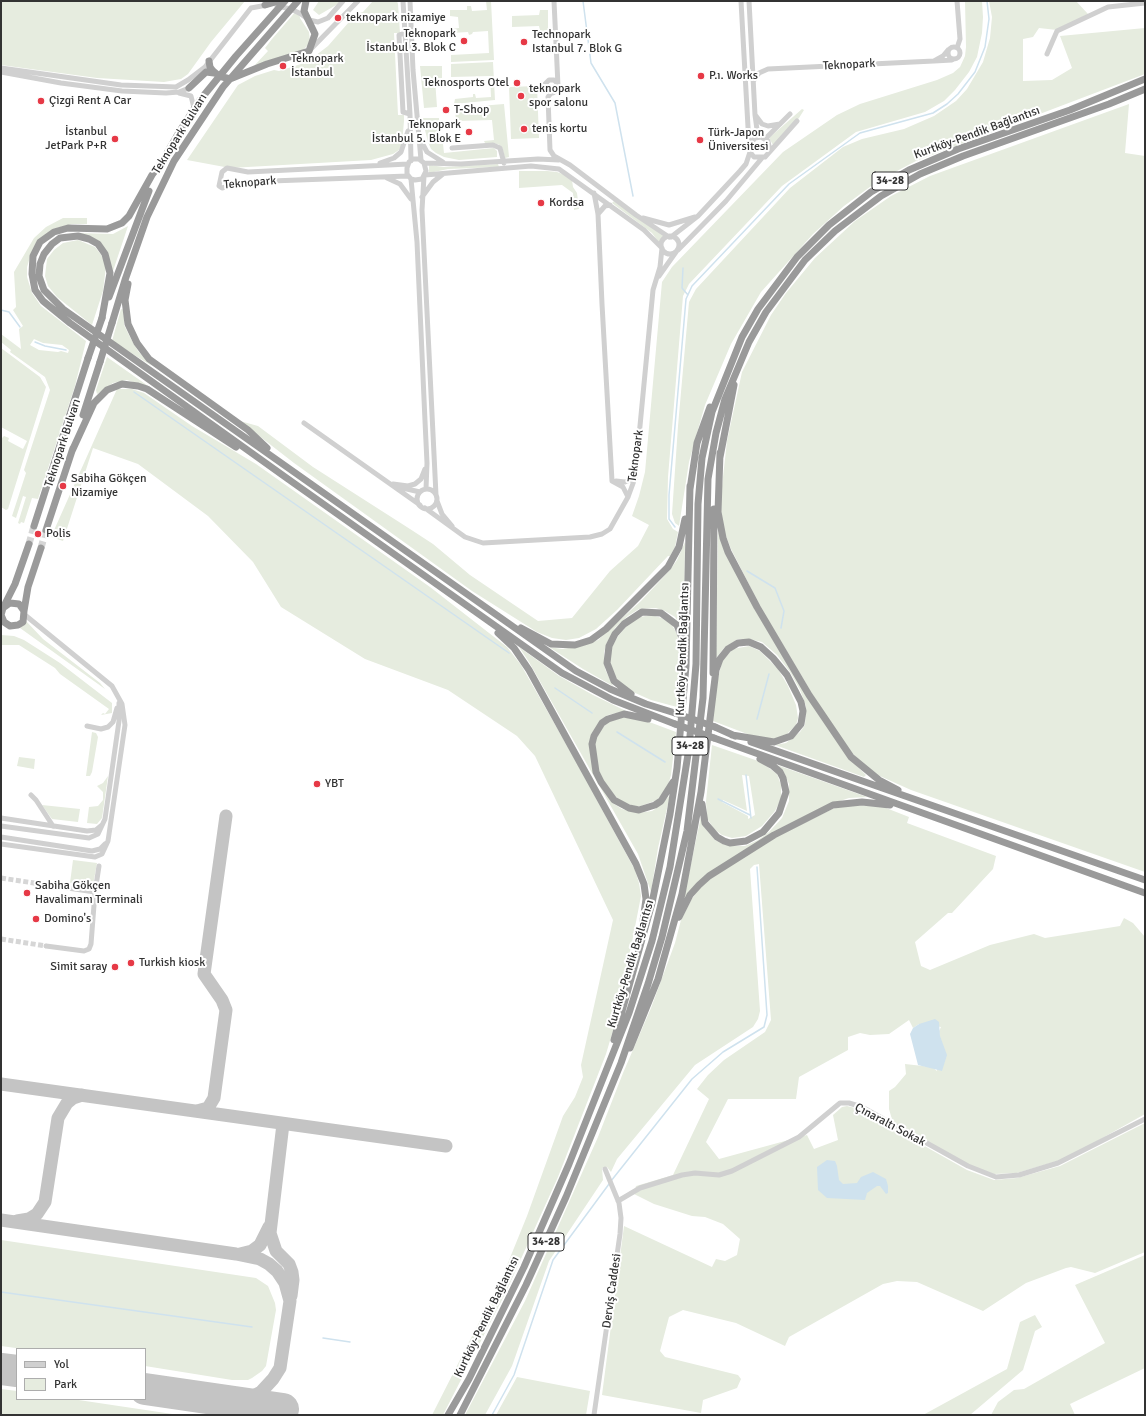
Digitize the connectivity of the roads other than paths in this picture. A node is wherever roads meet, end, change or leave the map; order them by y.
1 (285, 1) edge
2 (298, 1) edge
3 (306, 1) edge
4 (343, 1) edge
5 (358, 1) edge
6 (410, 1) edge
7 (553, 1) edge
8 (741, 1) edge
9 (749, 1) edge
10 (958, 1) edge
11 (403, 2) edge
12 (1145, 3) edge
13 (279, 4) edge
14 (265, 5) joint
15 (291, 10) junction
16 (309, 20) junction
17 (957, 48) junction
18 (949, 49) junction
19 (309, 51) junction
20 (1047, 54) dead end
21 (954, 60) junction
22 (753, 61) junction
23 (934, 61) junction
24 (209, 62) junction
25 (1, 68) edge
26 (765, 70) junction
27 (1, 72) edge
28 (217, 74) junction
29 (230, 78) junction
30 (1145, 79) edge
31 (754, 80) junction
32 (61, 81) junction
33 (556, 81) junction
34 (121, 88) junction
35 (189, 88) joint
36 (545, 89) junction
37 (1145, 89) edge
38 (172, 93) junction
39 (551, 93) junction
40 (194, 108) junction
41 (790, 114) dead end
42 (755, 115) junction
43 (798, 121) dead end
44 (782, 123) junction
45 (410, 125) junction
46 (418, 128) junction
47 (758, 137) junction
48 (765, 138) junction
49 (749, 145) junction
50 (452, 148) dead end
51 (770, 151) junction
52 (750, 152) junction
53 (762, 158) junction
54 (538, 159) junction
55 (557, 160) junction
56 (504, 161) junction
57 (409, 162) junction
58 (422, 162) junction
59 (161, 163) junction
60 (446, 164) junction
61 (375, 165) junction
62 (504, 168) junction
63 (555, 168) junction
64 (446, 172) junction
65 (380, 176) junction
66 (424, 176) junction
67 (410, 177) junction
68 (412, 189) junction
69 (423, 189) junction
70 (594, 193) junction
71 (422, 198) junction
72 (412, 202) junction
73 (610, 205) junction
74 (598, 214) junction
75 (636, 215) junction
76 (698, 216) junction
77 (670, 237) junction
78 (138, 244) junction
79 (662, 248) junction
80 (677, 251) junction
81 (657, 278) junction
82 (102, 318) junction
83 (737, 369) junction
84 (720, 389) junction
85 (304, 423) dead end
86 (72, 451) junction
87 (720, 453) junction
88 (427, 463) junction
89 (290, 468) junction
90 (612, 476) junction
91 (635, 478) junction
92 (288, 479) junction
93 (388, 482) junction
94 (690, 486) junction
95 (423, 490) junction
96 (628, 497) junction
97 (436, 498) junction
98 (422, 507) junction
99 (34, 526) tunnel mouth
100 (46, 530) tunnel mouth
101 (465, 537) junction
102 (29, 544) tunnel mouth
103 (41, 548) tunnel mouth
104 (487, 609) junction
105 (2, 610) edge
106 (25, 613) junction
107 (482, 617) junction
108 (4, 626) edge
109 (686, 666) junction
110 (112, 686) junction
111 (712, 692) junction
112 (646, 704) junction
113 (675, 724) junction
114 (87, 726) dead end
115 (732, 735) junction
116 (728, 743) junction
117 (677, 768) junction
118 (702, 792) junction
119 (31, 795) dead end
120 (904, 807) junction
121 (935, 807) junction
122 (1, 818) edge
123 (104, 822) junction
124 (1, 826) edge
125 (53, 826) junction
126 (1, 838) edge
127 (108, 841) junction
128 (1, 844) edge
129 (76, 848) junction
130 (71, 855) junction
131 (99, 866) dead end
132 (1145, 880) edge
133 (54, 886) tunnel mouth
134 (95, 892) junction
135 (1145, 893) edge
136 (672, 936) junction
137 (46, 946) tunnel mouth
138 (640, 947) junction
139 (620, 1063) junction
140 (598, 1092) junction
141 (1145, 1119) edge
142 (605, 1169) dead end
143 (618, 1201) junction
144 (448, 1415) edge
145 (460, 1415) edge
146 (594, 1415) edge

1 - 13 highway, Teknopark Bulvarı
2 - 15 highway, Teknopark Bulvarı
3 - 16 highway
4 - 16 street
5 - 19 street
6 - 46 street, Teknopark
7 - 33 street
8 - 49 street
9 - 22 street
10 - 17 street
11 - 45 street, Teknopark
12 - 20 street
13 - 14 highway
13 - 15 street
13 - 28 highway, Teknopark Bulvarı
14 - 24 street
15 - 16 street
15 - 29 highway, Teknopark Bulvarı
16 - 19 highway
17 - 18 street
17 - 21 street
18 - 21 street
18 - 23 street
19 - 29 highway
21 - 23 street, Teknopark
22 - 26 street
22 - 31 street
23 - 26 street, Teknopark
24 - 28 highway
24 - 34 street
25 - 32 street
26 - 31 street
27 - 32 street
28 - 29 highway
28 - 35 highway
28 - 40 highway, Teknopark Bulvarı
29 - 78 highway, Teknopark Bulvarı
30 - 84 highway, Kurtköy-Pendik Bağlantısı / 34-28
31 - 42 street
32 - 34 street
33 - 36 street
33 - 39 street
34 - 38 street
35 - 38 street
36 - 39 street
36 - 54 street
37 - 83 highway, Kurtköy-Pendik Bağlantısı / 34-28
38 - 40 street
39 - 55 street, Teknopark
40 - 59 highway, Teknopark Bulvarı
41 - 44 street
42 - 44 street
42 - 47 street
43 - 51 street, Teknopark
44 - 48 street
45 - 57 street, Teknopark
45 - 61 street, Teknopark
46 - 58 street, Teknopark
46 - 60 street, Teknopark
47 - 48 street
47 - 49 street
48 - 51 street
49 - 52 street
50 - 56 street
51 - 53 street, Teknopark
52 - 53 street
52 - 76 street, Teknopark
53 - 80 street, Teknopark
54 - 55 street, Teknopark
54 - 56 street, Teknopark
55 - 63 street
55 - 75 street, Teknopark
56 - 60 street, Teknopark
56 - 62 street
57 - 58 street, Teknopark
57 - 61 street, Teknopark
57 - 67 street, Teknopark
58 - 60 street, Teknopark
58 - 66 street, Teknopark
59 - 82 highway, Teknopark Bulvarı
59 - 92 highway
61 - 65 street, Teknopark
62 - 63 street, Teknopark
62 - 64 street, Teknopark
63 - 70 street, Teknopark
64 - 66 street, Teknopark
64 - 71 street
65 - 67 street, Teknopark
65 - 72 street, Teknopark
66 - 67 street, Teknopark
66 - 69 street, Teknopark
67 - 68 street, Teknopark
68 - 69 street
68 - 72 street, Teknopark
69 - 71 street, Teknopark
70 - 73 street, Teknopark
70 - 74 street
71 - 97 street, Teknopark
72 - 88 street, Teknopark
73 - 74 street
73 - 79 street, Teknopark
74 - 90 street
75 - 76 street, Teknopark
75 - 77 street, Teknopark
76 - 77 street, Teknopark
77 - 79 street, Teknopark
77 - 80 street, Teknopark
78 - 86 highway, Teknopark Bulvarı, bridge
78 - 89 highway
79 - 80 street, Teknopark
79 - 81 street, Teknopark
80 - 81 street, Teknopark
81 - 91 street, Teknopark
82 - 89 highway
82 - 99 highway, bridge
83 - 87 highway
83 - 139 highway, Kurtköy-Pendik Bağlantısı / 34-28
84 - 94 highway
84 - 140 highway, Kurtköy-Pendik Bağlantısı / 34-28
85 - 93 street, Teknopark
86 - 92 highway
86 - 100 highway, Teknopark Bulvarı
87 - 111 highway
87 - 121 highway
88 - 93 street, Teknopark
88 - 95 street, Teknopark
89 - 104 highway
90 - 91 street
90 - 96 street
91 - 96 street, Teknopark
92 - 107 highway
93 - 95 street, Teknopark
93 - 98 street, Teknopark
94 - 104 highway
94 - 109 highway
95 - 97 street
95 - 98 street
96 - 101 street, Teknopark
97 - 98 street
97 - 101 street, Teknopark
98 - 101 street, Teknopark
102 - 105 highway
103 - 106 highway
104 - 112 highway
105 - 106 highway
105 - 108 highway
106 - 108 highway
106 - 110 street
107 - 113 highway
107 - 138 highway
109 - 112 highway
109 - 117 highway
110 - 114 street
110 - 123 street
110 - 127 street
111 - 115 highway
111 - 118 highway
112 - 115 highway, bridge
113 - 116 highway, bridge
113 - 117 highway
115 - 121 highway
116 - 118 highway
116 - 120 highway
117 - 138 highway
118 - 136 highway
119 - 125 street
120 - 135 highway
120 - 136 highway
121 - 132 highway
122 - 125 street
123 - 124 street
123 - 125 street
126 - 129 street
127 - 129 street
127 - 130 street
128 - 130 street
129 - 130 street
131 - 134 street
133 - 134 street
134 - 137 street
136 - 139 highway
138 - 140 highway
139 - 145 highway, Kurtköy-Pendik Bağlantısı / 34-28
140 - 144 highway, Kurtköy-Pendik Bağlantısı / 34-28
141 - 143 street, Çınaraltı Sokak
142 - 143 street, Derviş Caddesi
143 - 146 street, Derviş Caddesi

